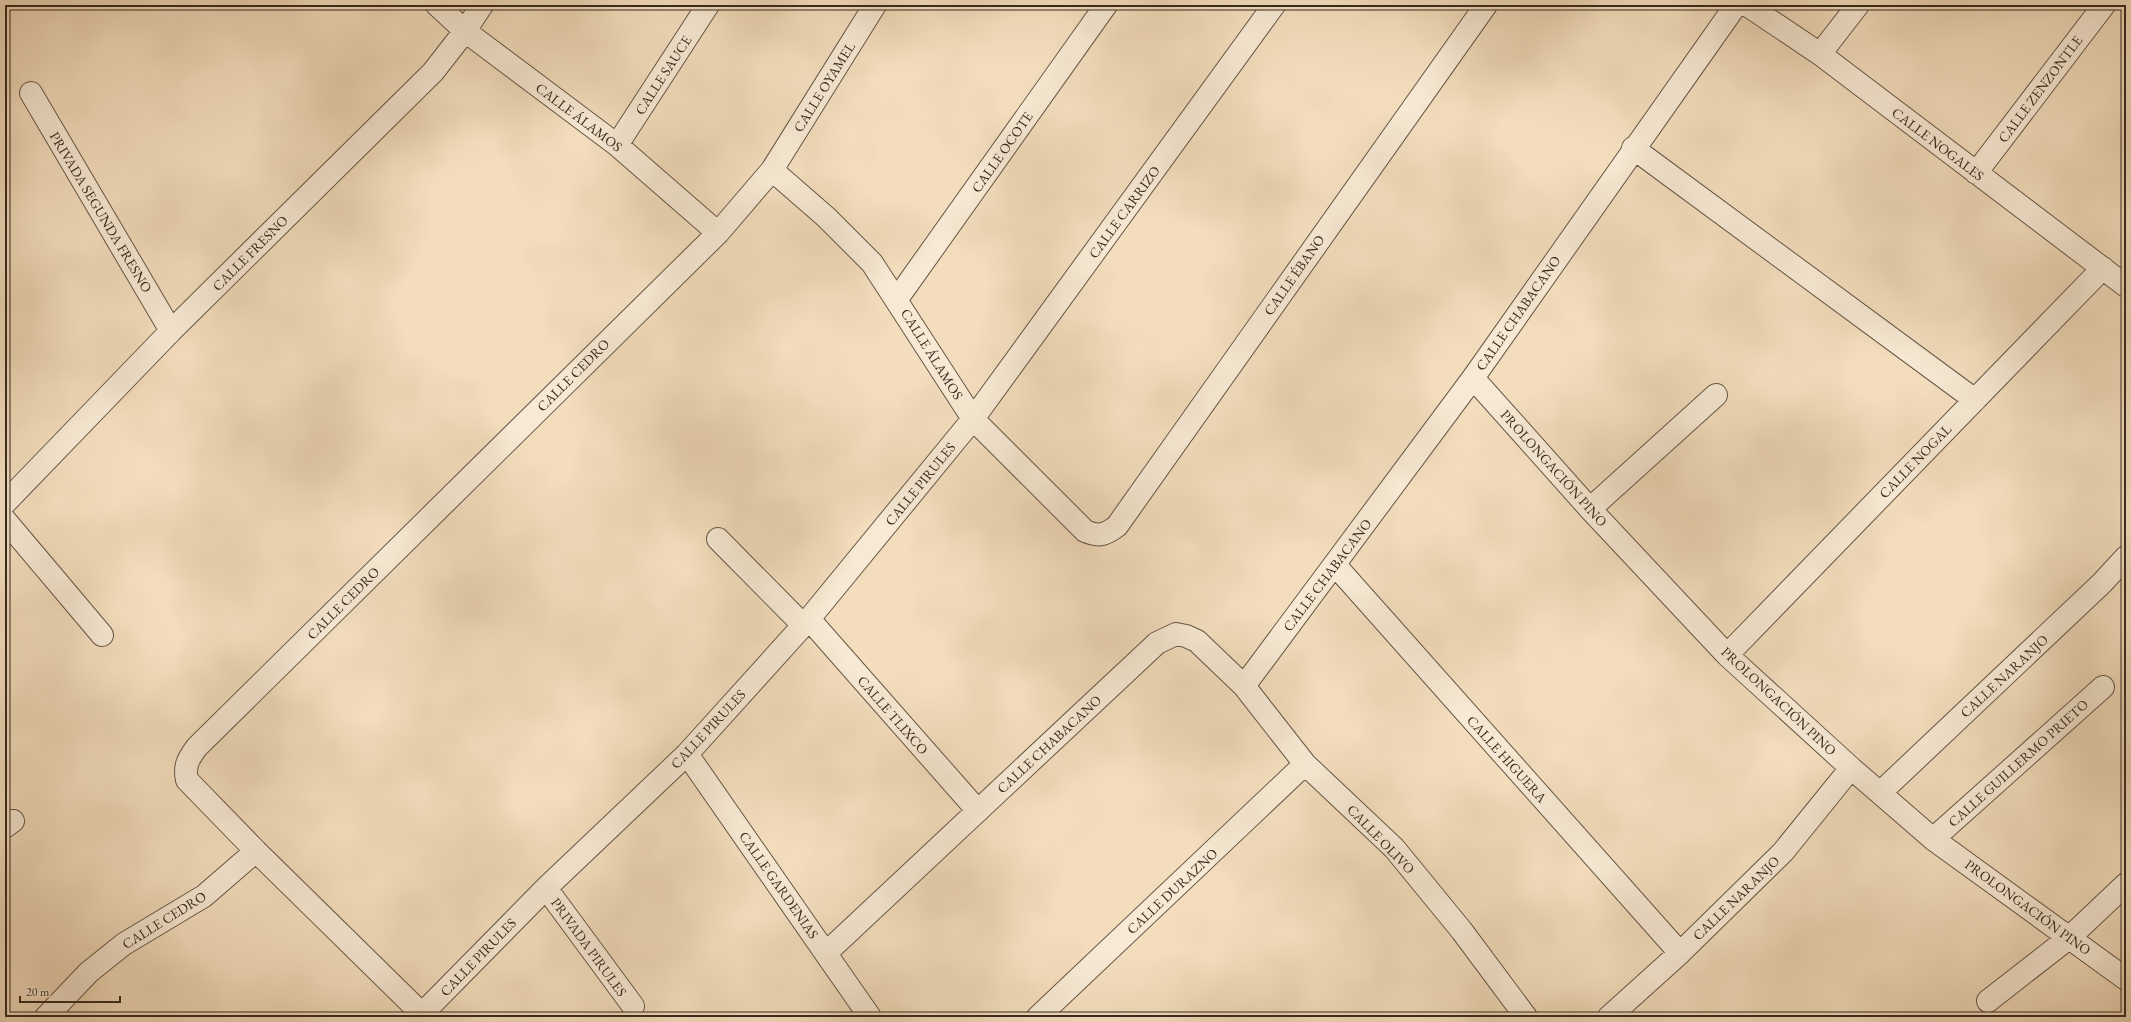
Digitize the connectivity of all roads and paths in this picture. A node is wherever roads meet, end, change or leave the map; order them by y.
1 (437, 5) edge
2 (482, 5) edge
3 (708, 5) edge
4 (875, 5) edge
5 (1106, 5) edge
6 (1274, 5) edge
7 (1486, 5) edge
8 (1736, 5) edge
9 (1747, 5) edge
10 (1858, 5) edge
11 (2104, 5) edge
12 (465, 31) junction
13 (1820, 54) junction
14 (30, 93) dead end
15 (617, 145) junction
16 (1633, 148) junction
17 (772, 170) junction
18 (1976, 173) junction
19 (718, 233) junction
20 (2103, 268) junction
21 (2126, 286) edge
22 (897, 299) junction
23 (171, 331) junction
24 (1473, 378) junction
25 (1716, 395) dead end
26 (1975, 400) junction
27 (973, 419) junction
28 (7, 495) edge
29 (1590, 509) junction
30 (5, 520) edge
31 (1096, 536) joint
32 (718, 539) dead end
33 (2126, 557) edge
34 (1335, 565) junction
35 (806, 622) junction
36 (102, 635) dead end
37 (1727, 654) junction
38 (1244, 686) junction
39 (2103, 688) dead end
40 (687, 754) junction
41 (1305, 764) junction
42 (1851, 768) junction
43 (1881, 792) junction
44 (978, 811) junction
45 (1933, 839) junction
46 (256, 851) junction
47 (2126, 884) edge
48 (546, 888) junction
49 (2070, 937) junction
50 (826, 953) junction
51 (1680, 954) junction
52 (2126, 979) edge
53 (1988, 1001) dead end
54 (633, 1006) dead end
55 (421, 1015) edge
56 (46, 1017) edge
57 (870, 1017) edge
58 (1038, 1017) edge
59 (1526, 1017) edge
60 (1609, 1017) edge

1 - 12 street, CALLE ÁLAMOS
2 - 12 street, CALLE FRESNO
3 - 15 street, CALLE SAUCE
4 - 17 street, CALLE OYAMEL
5 - 22 street, CALLE OCOTE
6 - 27 street, CALLE CARRIZO
7 - 31 street, CALLE ÉBANO
8 - 16 street, CALLE CHABACANO
9 - 13 street, CALLE NOGALES
10 - 13 street
11 - 18 street, CALLE ZENZONTLE
12 - 15 street, CALLE ÁLAMOS
12 - 23 street, CALLE FRESNO
13 - 18 street, CALLE NOGALES
14 - 23 street, PRIVADA SEGUNDA FRESNO
15 - 19 street, CALLE ÁLAMOS
16 - 24 street, CALLE CHABACANO
16 - 26 street
17 - 19 street, CALLE CEDRO
17 - 22 street, CALLE ÁLAMOS
18 - 20 street, CALLE NOGALES
19 - 46 street, CALLE CEDRO
20 - 21 street, CALLE NOGALES
20 - 26 street, CALLE NOGAL
22 - 27 street, CALLE ÁLAMOS
23 - 28 street, CALLE FRESNO
24 - 29 street, PROLONGACIÓN PINO
24 - 34 street, CALLE CHABACANO
25 - 29 street
26 - 37 street, CALLE NOGAL
27 - 31 street, CALLE ÁLAMOS
27 - 35 street, CALLE PIRULES
29 - 37 street, PROLONGACIÓN PINO
30 - 36 street
32 - 35 street, CALLE TLIXCO
33 - 43 street, CALLE NARANJO
34 - 38 street, CALLE CHABACANO
34 - 51 street, CALLE HIGUERA
35 - 40 street, CALLE PIRULES
35 - 44 street, CALLE TLIXCO
37 - 42 street, PROLONGACIÓN PINO
38 - 41 street, CALLE OLIVO
38 - 44 street, CALLE CHABACANO
39 - 45 street, CALLE GUILLERMO PRIETO
40 - 48 street, CALLE PIRULES
40 - 50 street, CALLE GARDENIAS
41 - 58 street, CALLE DURAZNO
41 - 59 street, CALLE OLIVO
42 - 43 street, PROLONGACIÓN PINO
42 - 51 street, CALLE NARANJO
43 - 45 street, PROLONGACIÓN PINO
44 - 50 street, CALLE CHABACANO
45 - 49 street, PROLONGACIÓN PINO
46 - 55 street
46 - 56 street, CALLE CEDRO
47 - 49 street
48 - 54 street, PRIVADA PIRULES
48 - 55 street, CALLE PIRULES
49 - 52 street, PROLONGACIÓN PINO
49 - 53 street
50 - 57 street, CALLE GARDENIAS
51 - 60 street, CALLE NARANJO

